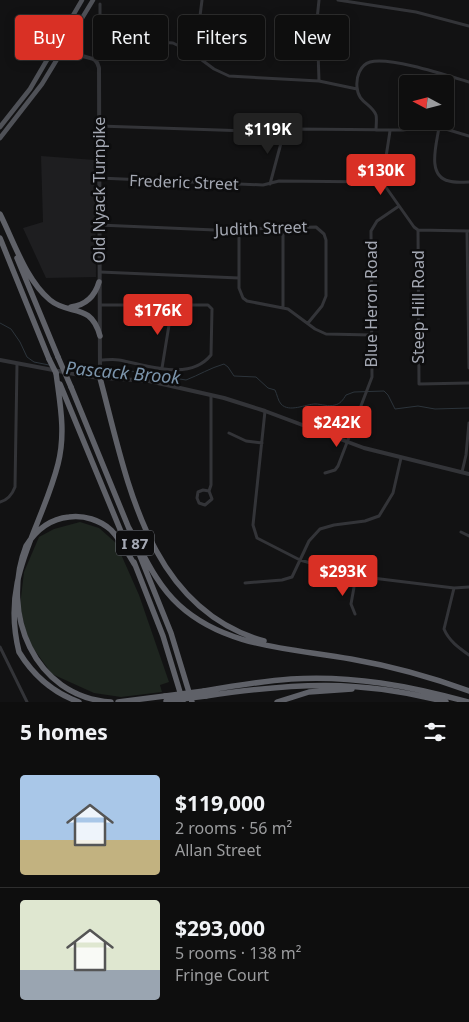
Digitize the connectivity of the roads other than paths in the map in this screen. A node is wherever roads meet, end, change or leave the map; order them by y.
1 (82, 0) edge
2 (93, 0) edge
3 (202, 0) edge
4 (319, 0) edge
5 (338, 0) edge
6 (100, 4) dead end
7 (73, 15) edge
8 (100, 15) edge
9 (200, 15) edge
10 (83, 17) edge
11 (469, 26) edge
12 (168, 43) edge
13 (47, 60) edge
14 (57, 60) edge
15 (95, 60) edge
16 (320, 81) junction
17 (469, 82) edge
18 (357, 89) junction
19 (99, 126) junction
20 (0, 127) edge
21 (376, 130) junction
22 (403, 130) edge
23 (440, 130) edge
24 (450, 130) edge
25 (390, 131) junction
26 (284, 132) junction
27 (469, 136) edge
28 (0, 138) edge
29 (99, 178) junction
30 (469, 182) edge
31 (270, 184) junction
32 (382, 184) junction
33 (399, 206) junction
34 (0, 215) edge
35 (99, 225) junction
36 (283, 227) junction
37 (239, 229) junction
38 (418, 230) junction
39 (468, 232) edge
40 (0, 238) edge
41 (99, 272) junction
42 (239, 278) junction
43 (99, 282) junction
44 (469, 294) edge
45 (100, 305) junction
46 (169, 305) junction
47 (61, 306) junction
48 (283, 307) junction
49 (308, 323) junction
50 (372, 335) junction
51 (100, 336) junction
52 (0, 360) edge
53 (100, 362) junction
54 (17, 364) junction
55 (162, 368) junction
56 (469, 368) edge
57 (100, 378) junction
58 (469, 383) edge
59 (60, 391) junction
60 (212, 395) junction
61 (265, 411) junction
62 (469, 424) edge
63 (228, 433) dead end
64 (348, 442) junction
65 (262, 443) junction
66 (401, 458) junction
67 (462, 472) junction
68 (324, 473) dead end
69 (469, 474) edge
70 (209, 491) junction
71 (0, 502) edge
72 (129, 528) junction
73 (461, 532) dead end
74 (469, 536) edge
75 (22, 540) dead end
76 (300, 560) junction
77 (135, 565) junction
78 (356, 576) junction
79 (245, 584) dead end
80 (469, 587) edge
81 (454, 588) junction
82 (355, 614) dead end
83 (8, 620) dead end
84 (0, 647) edge
85 (290, 649) junction
86 (469, 655) edge
87 (469, 691) edge
88 (205, 693) junction
89 (411, 694) junction
90 (164, 700) edge
91 (27, 702) edge
92 (79, 702) edge
93 (111, 702) edge
94 (118, 702) edge
95 (183, 702) edge
96 (192, 702) edge
97 (277, 702) edge
98 (446, 702) edge
99 (468, 702) edge

1 - 7 main road
2 - 10 main road
3 - 9 street
4 - 16 street
5 - 11 street
6 - 8 street, Old Nyack Turnpike
12 - 16 street
13 - 20 main road
14 - 28 main road
15 - 19 street, Old Nyack Turnpike
16 - 18 street
17 - 18 street
18 - 21 street
19 - 26 street
19 - 29 street, Old Nyack Turnpike
21 - 25 street
21 - 26 street
22 - 25 street
23 - 30 street
24 - 27 street
25 - 32 street
26 - 31 street
29 - 31 street, Frederic Street
29 - 35 street, Old Nyack Turnpike
31 - 32 street, Frederic Street
32 - 33 street
33 - 38 street
33 - 50 street, Blue Heron Road
34 - 47 highway
34 - 72 highway, I 87, bridge
35 - 37 street, Judith Street
35 - 41 street, Old Nyack Turnpike
36 - 37 street, Judith Street
36 - 48 street
36 - 49 street, Judith Street
37 - 42 street
38 - 39 street
38 - 58 street, Steep Hill Road
39 - 44 street
40 - 59 highway, I 87, bridge
41 - 42 street
41 - 43 street, Old Nyack Turnpike
42 - 48 street
43 - 45 street, Old Nyack Turnpike
43 - 47 highway
44 - 56 street
45 - 46 street
45 - 51 street, Old Nyack Turnpike
46 - 55 street
46 - 55 street
47 - 51 highway
48 - 49 street
49 - 50 street
50 - 64 street, Blue Heron Road
51 - 53 street, Old Nyack Turnpike
52 - 54 street
53 - 55 street
53 - 57 street, Old Nyack Turnpike
54 - 57 street
54 - 71 street
57 - 60 street
57 - 85 highway
59 - 75 highway
59 - 77 highway, I 87
60 - 61 street
60 - 70 street
61 - 64 street
61 - 65 street
62 - 67 street
63 - 65 street
64 - 66 street
64 - 68 street, Blue Heron Road
65 - 76 street
66 - 67 street
66 - 76 street
67 - 69 street
70 - 70 street
72 - 85 highway
72 - 96 highway, I 87
73 - 74 street
76 - 78 street
76 - 79 street
77 - 93 highway
77 - 95 highway, I 87
78 - 81 street
78 - 82 street
80 - 81 street
81 - 86 street
83 - 92 highway
84 - 91 street
85 - 87 highway
88 - 89 highway
88 - 90 highway, bridge
88 - 99 highway
89 - 97 highway
89 - 98 highway
90 - 94 highway

